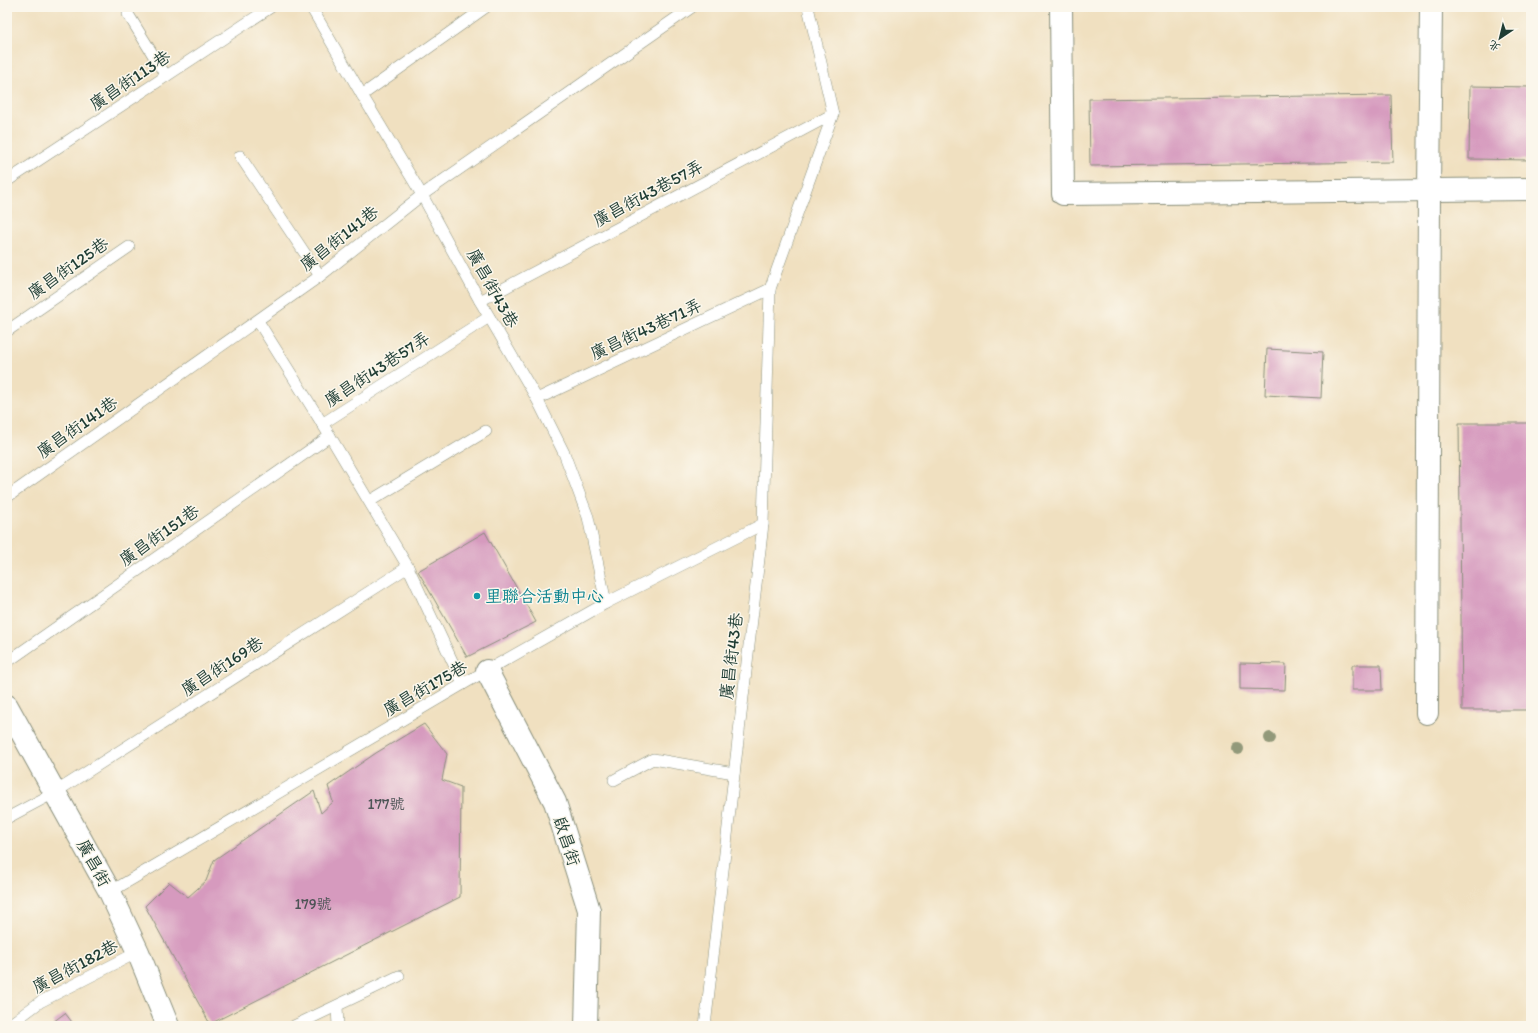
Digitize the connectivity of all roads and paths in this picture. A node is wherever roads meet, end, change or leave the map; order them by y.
1 (271, 7) edge
2 (311, 7) edge
3 (486, 7) edge
4 (692, 7) edge
5 (808, 7) edge
6 (1061, 7) edge
7 (1431, 7) edge
8 (128, 14) dead end
9 (166, 76) junction
10 (362, 95) junction
11 (833, 114) junction
12 (240, 156) dead end
13 (7, 181) edge
14 (1531, 189) edge
15 (1429, 190) junction
16 (422, 195) junction
17 (129, 247) dead end
18 (320, 276) junction
19 (770, 289) junction
20 (480, 301) junction
21 (489, 317) junction
22 (258, 321) junction
23 (7, 331) edge
24 (537, 400) junction
25 (322, 424) junction
26 (486, 431) dead end
27 (330, 436) junction
28 (7, 497) edge
29 (370, 502) junction
30 (763, 524) junction
31 (408, 567) junction
32 (606, 603) junction
33 (7, 662) edge
34 (487, 670) junction
35 (463, 684) junction
36 (7, 706) edge
37 (1427, 713) dead end
38 (734, 773) junction
39 (614, 780) dead end
40 (54, 793) junction
41 (7, 818) edge
42 (110, 892) junction
43 (138, 952) junction
44 (399, 976) dead end
45 (337, 1006) junction
46 (8, 1026) edge
47 (168, 1026) edge
48 (294, 1026) edge
49 (338, 1026) edge
50 (586, 1026) edge
51 (705, 1026) edge

1 - 9 lane, 廣昌街113巷
2 - 10 lane, 廣昌街43巷
3 - 10 lane
4 - 16 lane, 廣昌街141巷
5 - 11 lane
6 - 15 street
7 - 15 street
8 - 9 lane
9 - 13 lane, 廣昌街113巷
10 - 16 lane, 廣昌街43巷
11 - 19 lane, 廣昌街43巷
11 - 20 lane, 廣昌街43巷57弄
12 - 18 lane
14 - 15 street
15 - 37 street
16 - 18 lane, 廣昌街141巷
16 - 20 lane, 廣昌街43巷
17 - 23 lane, 廣昌街125巷
18 - 22 lane, 廣昌街141巷
19 - 24 lane, 廣昌街43巷71弄
19 - 30 lane, 廣昌街43巷
20 - 21 lane, 廣昌街43巷
21 - 24 lane, 廣昌街43巷
21 - 25 lane, 廣昌街43巷57弄
22 - 25 lane
22 - 28 lane, 廣昌街141巷
24 - 32 lane, 廣昌街43巷
25 - 27 lane
26 - 29 lane
27 - 29 lane
27 - 33 lane, 廣昌街151巷
29 - 31 lane
30 - 32 lane, 廣昌街175巷
30 - 38 lane, 廣昌街43巷
31 - 35 lane
31 - 40 lane, 廣昌街169巷
32 - 34 lane, 廣昌街175巷
34 - 35 lane, 廣昌街175巷
34 - 50 street, 啟昌街
35 - 42 lane, 廣昌街175巷
36 - 40 street, 廣昌街
38 - 39 lane
38 - 51 lane, 廣昌街43巷
40 - 41 lane, 廣昌街169巷
40 - 42 street, 廣昌街
42 - 43 street, 廣昌街
43 - 46 lane, 廣昌街182巷
43 - 47 street, 廣昌街
44 - 45 lane
45 - 48 lane
45 - 49 lane

